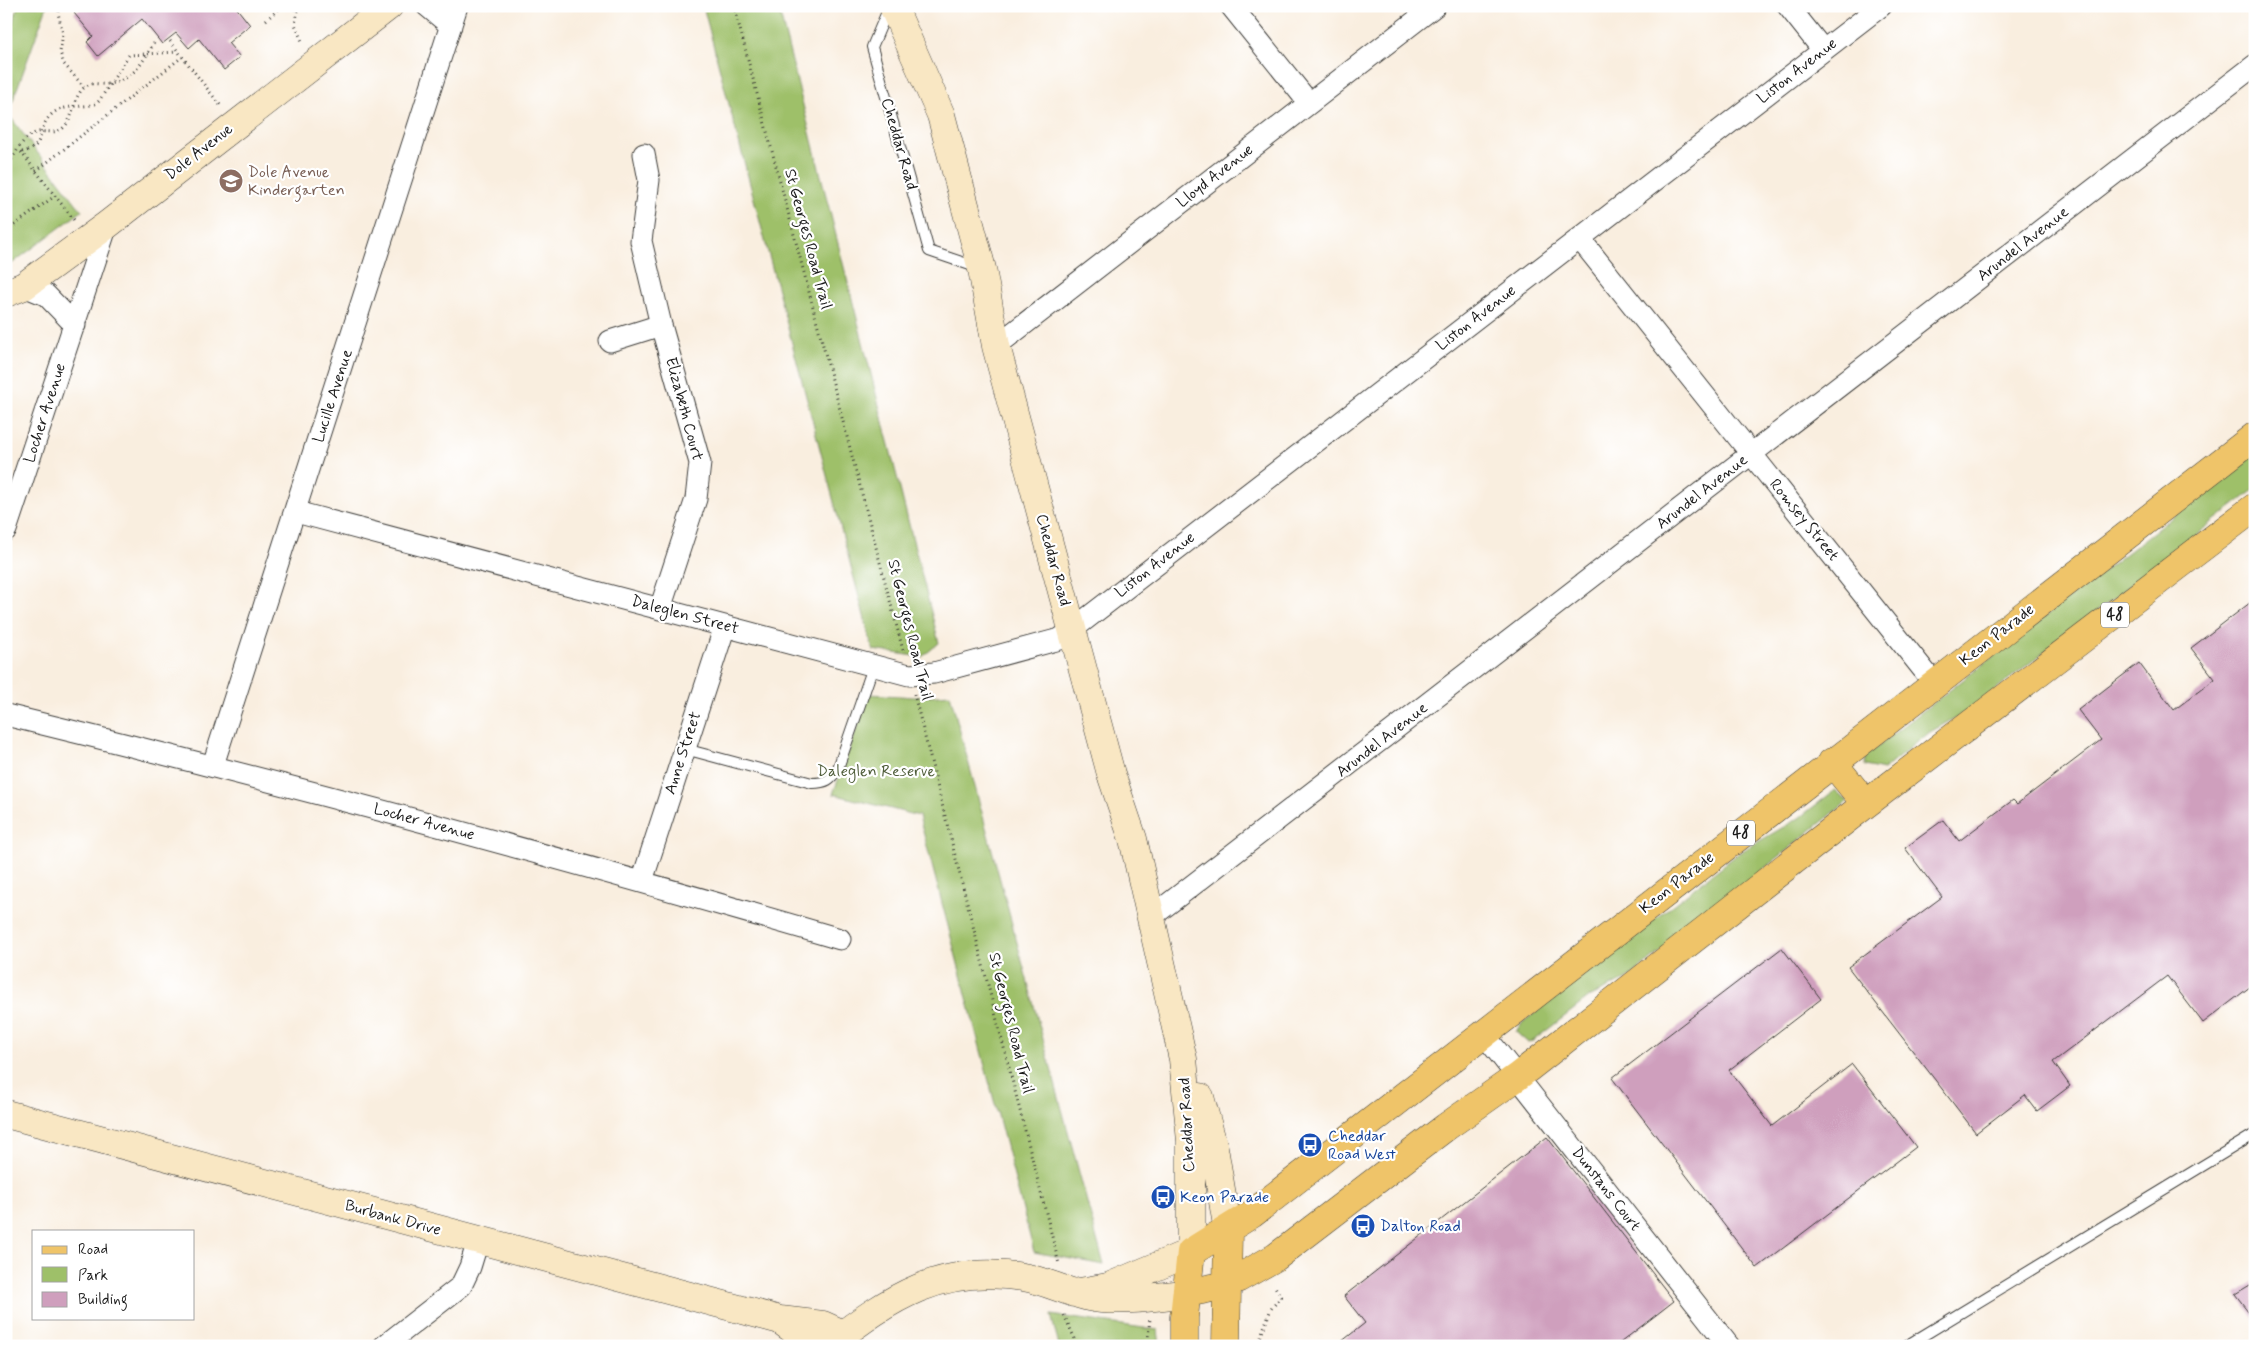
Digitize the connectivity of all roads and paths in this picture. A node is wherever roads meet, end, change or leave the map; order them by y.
1 (60, 6) edge
2 (284, 6) edge
3 (389, 6) edge
4 (427, 6) edge
5 (734, 6) edge
6 (889, 6) edge
7 (893, 6) edge
8 (1231, 6) edge
9 (1434, 6) edge
10 (1788, 6) edge
11 (1881, 6) edge
12 (298, 8) edge
13 (454, 16) edge
14 (266, 20) dead end
15 (170, 41) dead end
16 (302, 42) dead end
17 (154, 43) dead end
18 (1823, 50) junction
19 (178, 52) junction
20 (148, 53) junction
21 (182, 57) junction
22 (2255, 64) edge
23 (111, 83) junction
24 (84, 87) junction
25 (1309, 103) junction
26 (220, 106) dead end
27 (73, 107) junction
28 (42, 131) junction
29 (18, 148) junction
30 (22, 152) junction
31 (644, 154) dead end
32 (6, 168) edge
33 (36, 171) junction
34 (56, 196) junction
35 (99, 230) junction
36 (6, 231) edge
37 (1580, 238) junction
38 (971, 265) junction
39 (15, 289) edge
40 (75, 325) junction
41 (661, 325) junction
42 (610, 341) dead end
43 (996, 346) junction
44 (2255, 436) edge
45 (1751, 454) junction
46 (2255, 507) edge
47 (296, 512) junction
48 (6, 530) edge
49 (660, 609) junction
50 (725, 626) junction
51 (1071, 630) junction
52 (873, 667) junction
53 (909, 675) junction
54 (1934, 683) junction
55 (6, 715) edge
56 (685, 748) junction
57 (1832, 762) junction
58 (213, 765) junction
59 (1866, 804) junction
60 (642, 881) junction
61 (1150, 918) junction
62 (840, 938) dead end
63 (1483, 1033) junction
64 (1183, 1059) junction
65 (1517, 1076) junction
66 (6, 1114) edge
67 (2255, 1134) edge
68 (1228, 1231) junction
69 (478, 1241) junction
70 (1191, 1252) junction
71 (1060, 1262) dead end
72 (1226, 1284) junction
73 (1187, 1293) junction
74 (1281, 1297) dead end
75 (1069, 1303) junction
76 (780, 1320) junction
77 (835, 1340) edge
78 (384, 1346) edge
79 (809, 1346) edge
80 (1078, 1346) edge
81 (1184, 1346) edge
82 (1226, 1346) edge
83 (1257, 1346) edge
84 (1729, 1346) edge
85 (1906, 1346) edge

1 - 24 path
2 - 12 path
2 - 14 path
3 - 35 street, Dole Avenue
4 - 13 street, Lucille Avenue
5 - 53 path, St Georges Road Trail
6 - 38 lane, Cheddar Road
7 - 38 street, Cheddar Road
8 - 25 street
9 - 25 street, Lloyd Avenue
10 - 18 street
11 - 18 street, Liston Avenue
12 - 16 path
13 - 47 street, Lucille Avenue
15 - 19 path
17 - 20 path
18 - 37 street, Liston Avenue
19 - 20 path
19 - 21 path
20 - 23 path
20 - 23 path
21 - 26 path
21 - 33 path
22 - 45 street, Arundel Avenue
23 - 24 path
23 - 27 path
24 - 27 path
25 - 43 street, Lloyd Avenue
27 - 28 path
27 - 28 path
28 - 29 path
28 - 30 path
29 - 30 path
29 - 32 path
30 - 33 path
31 - 41 street, Elizabeth Court
33 - 34 path
34 - 35 path
34 - 36 path
35 - 39 street, Dole Avenue
35 - 40 street, Locher Avenue
37 - 45 street, Romsey Street
37 - 51 street, Liston Avenue
38 - 43 street, Cheddar Road
39 - 40 street
40 - 48 street, Locher Avenue
41 - 42 street
41 - 49 street, Elizabeth Court
43 - 51 street, Cheddar Road
44 - 54 main road, Keon Parade / 48
45 - 54 street, Romsey Street
45 - 61 street, Arundel Avenue
46 - 59 main road, 48
47 - 49 street, Daleglen Street
47 - 58 street, Lucille Avenue
49 - 50 street, Daleglen Street
50 - 52 street, Daleglen Street
50 - 56 street, Anne Street
51 - 53 street, Daleglen Street
51 - 61 street, Cheddar Road
52 - 53 street, Daleglen Street
52 - 56 lane
53 - 71 path, St Georges Road Trail
54 - 57 main road, Keon Parade / 48
55 - 58 street, Locher Avenue
56 - 60 street, Anne Street
57 - 59 main road
57 - 63 main road, Keon Parade / 48
58 - 60 street, Locher Avenue
59 - 65 main road, 48
60 - 62 street, Locher Avenue
61 - 64 street, Cheddar Road
63 - 65 street, Dunstans Court
63 - 68 main road, Keon Parade / 48
64 - 68 street, Cheddar Road
64 - 70 street, Cheddar Road
65 - 72 main road, 48
65 - 84 street, Dunstans Court
66 - 69 street, Burbank Drive
67 - 85 lane
68 - 70 main road, Keon Parade / 48
68 - 72 main road
69 - 76 street, Burbank Drive
69 - 78 street
70 - 73 main road
70 - 75 street
72 - 73 main road
72 - 82 main road
73 - 75 street
73 - 81 main road
74 - 83 path
75 - 77 street
75 - 80 path
76 - 77 street, Burbank Drive
76 - 79 street, Burbank Drive

